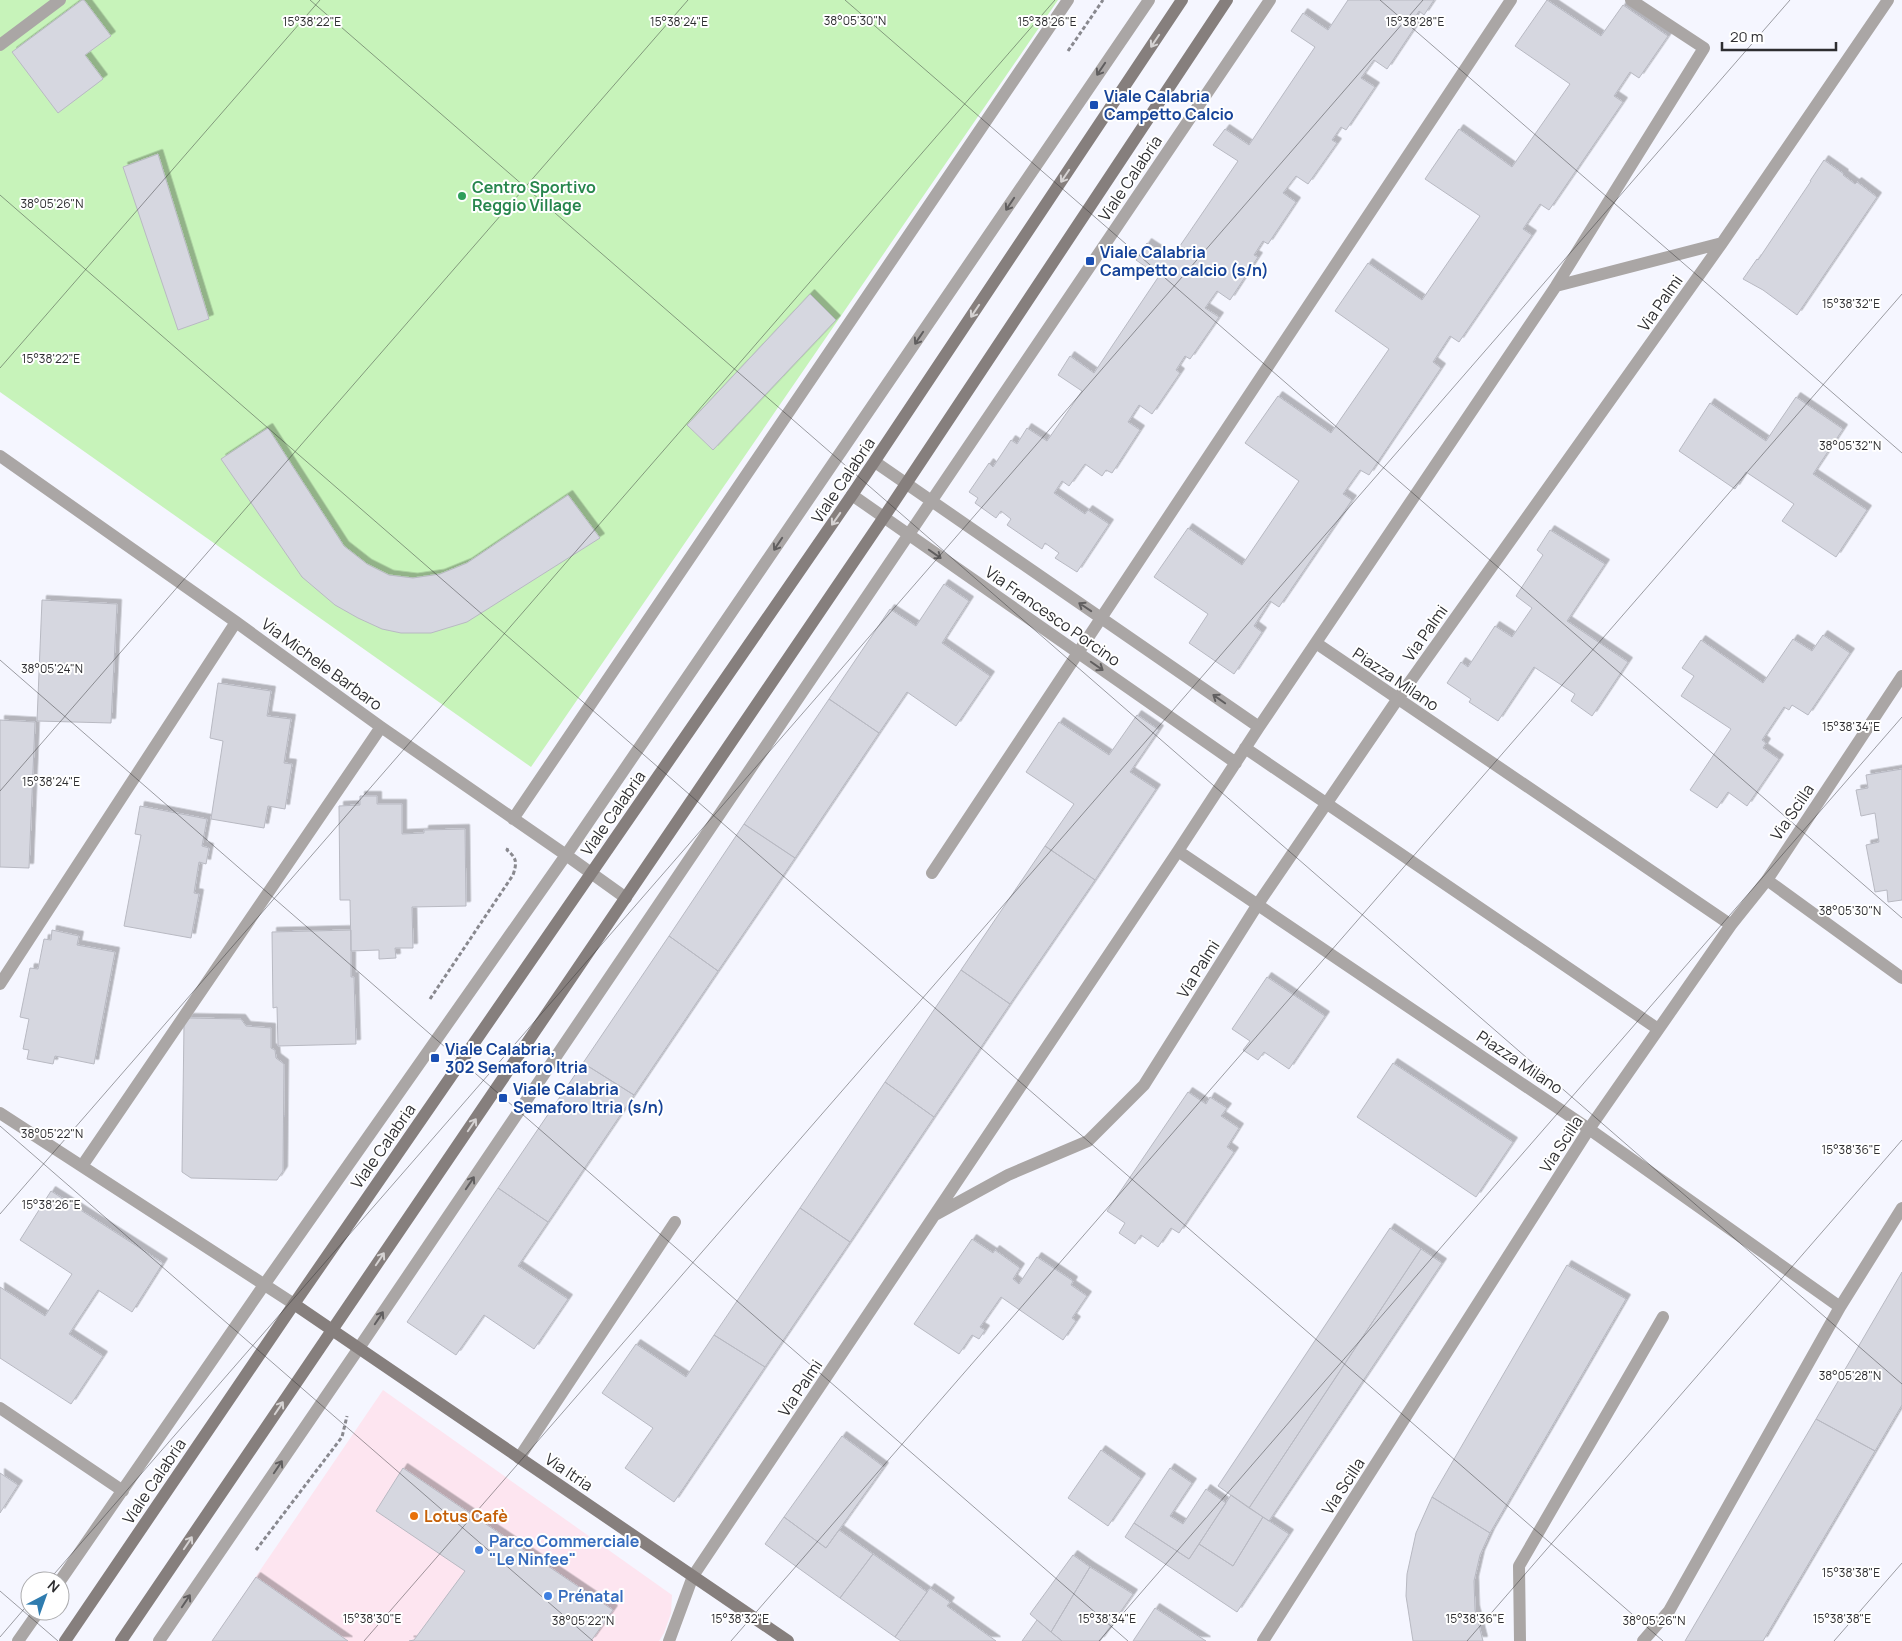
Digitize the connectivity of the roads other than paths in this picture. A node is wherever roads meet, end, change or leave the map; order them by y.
1 (60, 0) edge
2 (1068, 0) edge
3 (1149, 0) edge
4 (1182, 0) edge
5 (1227, 0) edge
6 (1270, 0) edge
7 (1511, 0) edge
8 (1631, 0) edge
9 (1888, 0) edge
10 (0, 45) edge
11 (1722, 243) junction
12 (1556, 286) junction
13 (0, 456) edge
14 (875, 462) junction
15 (906, 484) junction
16 (852, 496) junction
17 (931, 501) junction
18 (884, 517) junction
19 (908, 534) junction
20 (1102, 619) junction
21 (236, 622) junction
22 (1316, 643) junction
23 (1078, 653) junction
24 (1902, 676) edge
25 (1397, 700) junction
26 (381, 727) junction
27 (1259, 727) junction
28 (1245, 748) junction
29 (1236, 762) junction
30 (1327, 804) junction
31 (513, 819) junction
32 (1178, 851) junction
33 (566, 855) junction
34 (591, 873) junction
35 (932, 873) dead end
36 (1767, 880) junction
37 (626, 898) junction
38 (1258, 904) junction
39 (1731, 925) junction
40 (1902, 978) edge
41 (0, 984) edge
42 (1658, 1029) junction
43 (0, 1113) edge
44 (1590, 1129) junction
45 (82, 1166) junction
46 (1902, 1208) edge
47 (933, 1217) junction
48 (675, 1222) dead end
49 (264, 1284) junction
50 (294, 1304) junction
51 (1840, 1307) junction
52 (1663, 1317) dead end
53 (332, 1330) junction
54 (359, 1348) junction
55 (0, 1408) edge
56 (519, 1458) junction
57 (123, 1491) junction
58 (67, 1571) edge
59 (694, 1576) junction
60 (32, 1621) edge
61 (18, 1641) edge
62 (65, 1641) edge
63 (121, 1641) edge
64 (159, 1641) edge
65 (669, 1641) edge
66 (788, 1641) edge
67 (1263, 1641) edge
68 (1520, 1641) edge
69 (1643, 1641) edge

1 - 10 street
2 - 31 street
3 -> 33 street, Viale Calabria
4 -> 14 main road, Viale Calabria
5 - 15 main road, Viale Calabria
6 - 17 street, Viale Calabria
7 - 20 street
8 - 12 street, Via Palmi
9 - 11 street, Via Palmi
11 - 12 street
11 - 25 street, Via Palmi
12 - 22 street, Via Palmi
13 - 21 street, Via Michele Barbaro
14 - 15 street, Via Francesco Porcino
14 - 16 main road, Viale Calabria
15 - 17 street, Via Francesco Porcino
15 - 18 main road, Viale Calabria
16 - 18 street, Via Francesco Porcino
16 -> 34 main road, Viale Calabria
17 - 19 street, Viale Calabria
20 -> 17 street, Via Francesco Porcino
18 - 19 street, Via Francesco Porcino
18 - 37 main road, Viale Calabria
19 -> 23 street, Via Francesco Porcino
54 -> 19 street, Viale Calabria
20 - 23 street
27 -> 20 street, Via Francesco Porcino
21 - 26 street, Via Michele Barbaro
21 - 41 street
22 - 25 street, Piazza Milano
22 - 27 street, Via Palmi
23 -> 29 street, Via Francesco Porcino
23 - 35 street
24 - 36 street, Via Scilla
25 - 30 street, Via Palmi
25 - 39 street, Piazza Milano
26 - 31 street, Via Michele Barbaro
26 - 45 street
27 - 28 street, Via Palmi
28 - 29 street, Via Palmi
28 - 30 street
29 - 32 street, Via Palmi
30 - 38 street, Via Palmi
30 - 42 street
31 - 33 street, Via Michele Barbaro
32 - 38 street, Piazza Milano
32 - 47 street, Via Palmi
33 - 34 street, Via Michele Barbaro
33 - 49 street, Viale Calabria
34 - 37 street, Via Michele Barbaro
34 - 50 main road, Viale Calabria
36 - 39 street, Via Scilla
36 - 40 street
53 -> 37 main road, Viale Calabria
38 - 44 street, Piazza Milano
38 - 47 street, Via Palmi
39 - 42 street, Via Scilla
42 - 44 street, Via Scilla
43 - 45 street
44 - 51 street, Piazza Milano
44 - 67 street, Via Scilla
45 - 49 street
46 - 51 street
47 - 59 street, Via Palmi
48 - 56 street
49 - 50 street
49 - 57 street, Viale Calabria
50 - 53 main road, Via Itria
50 - 62 main road, Viale Calabria
51 - 69 street
52 - 68 street
53 - 54 main road, Via Itria
63 -> 53 main road, Viale Calabria
54 - 56 main road, Via Itria
64 -> 54 street, Viale Calabria
55 - 57 street
56 - 59 main road, Via Itria
57 - 58 street, Viale Calabria
59 - 65 street, Via Palmi
59 - 66 main road, Via Itria
60 - 61 street

